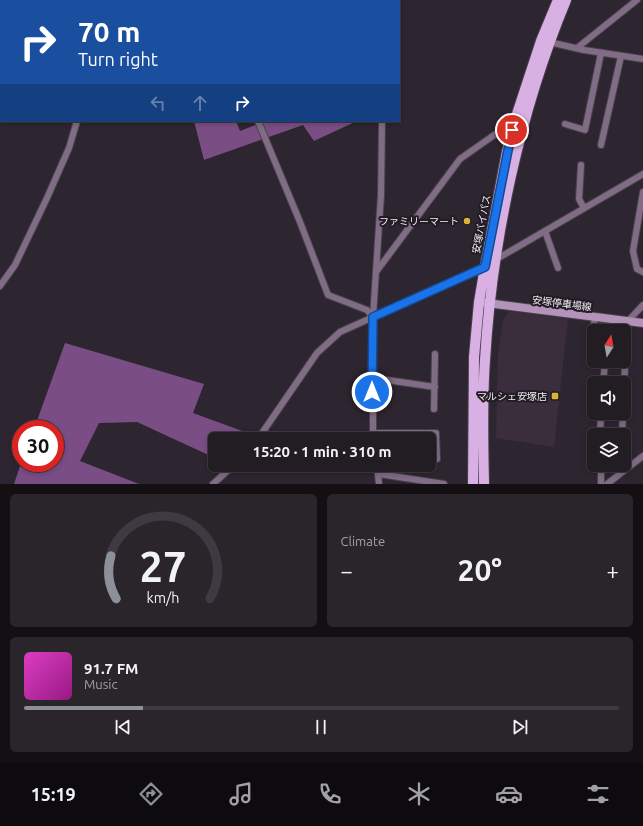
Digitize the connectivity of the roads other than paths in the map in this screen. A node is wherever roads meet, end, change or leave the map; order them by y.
1 (558, 0) edge
2 (566, 0) edge
3 (638, 0) edge
4 (549, 42) junction
5 (577, 48) junction
6 (600, 52) junction
7 (621, 56) junction
8 (643, 59) edge
9 (515, 120) junction
10 (77, 122) edge
11 (258, 122) edge
12 (382, 122) edge
13 (565, 124) dead end
14 (601, 145) dead end
15 (581, 165) dead end
16 (643, 174) edge
17 (643, 192) edge
18 (584, 208) junction
19 (545, 231) junction
20 (497, 259) junction
21 (485, 267) junction
22 (558, 268) dead end
23 (376, 272) junction
24 (643, 272) edge
25 (0, 286) edge
26 (479, 302) junction
27 (490, 304) junction
28 (643, 305) edge
29 (373, 317) junction
30 (594, 317) junction
31 (628, 321) junction
32 (643, 323) edge
33 (593, 324) edge
34 (435, 354) dead end
35 (624, 376) edge
36 (372, 378) junction
37 (434, 387) junction
38 (434, 409) dead end
39 (263, 432) edge
40 (373, 432) edge
41 (436, 433) edge
42 (643, 456) edge
43 (437, 459) dead end
44 (226, 472) edge
45 (601, 472) edge
46 (620, 473) joint
47 (379, 474) joint
48 (615, 481) edge
49 (423, 482) edge
50 (213, 484) edge
51 (379, 484) edge
52 (444, 484) edge
53 (473, 484) edge
54 (484, 484) edge
55 (601, 484) edge
56 (607, 484) edge

1 - 9 main road, 安塚バイパス
2 - 4 main road, 安塚バイパス
3 - 5 street
4 - 5 street
4 - 20 main road, 安塚バイパス
5 - 6 street
6 - 7 street
6 - 13 street
7 - 8 street
7 - 14 street
9 - 21 main road, 安塚バイパス
9 - 23 street
10 - 25 street
11 - 29 street
12 - 23 street
15 - 18 street
16 - 18 street
17 - 24 street
18 - 19 street
19 - 20 street
19 - 22 street
20 - 21 street
20 - 27 main road, 安塚バイパス
21 - 26 main road, 安塚バイパス
21 - 29 street
23 - 29 street
26 - 27 main road, 安塚停車場線
26 - 53 main road, 安塚バイパス
27 - 30 main road, 安塚停車場線
27 - 54 main road, 安塚バイパス
28 - 31 street
29 - 36 street
29 - 39 street
30 - 31 main road, 安塚停車場線
30 - 33 street
31 - 32 main road, 安塚停車場線
31 - 35 street
34 - 37 street
36 - 37 street
36 - 40 street
37 - 38 street
41 - 43 street
42 - 46 street
44 - 50 street
45 - 55 street
46 - 48 street
47 - 49 street
47 - 51 street
48 - 56 street
49 - 52 street

